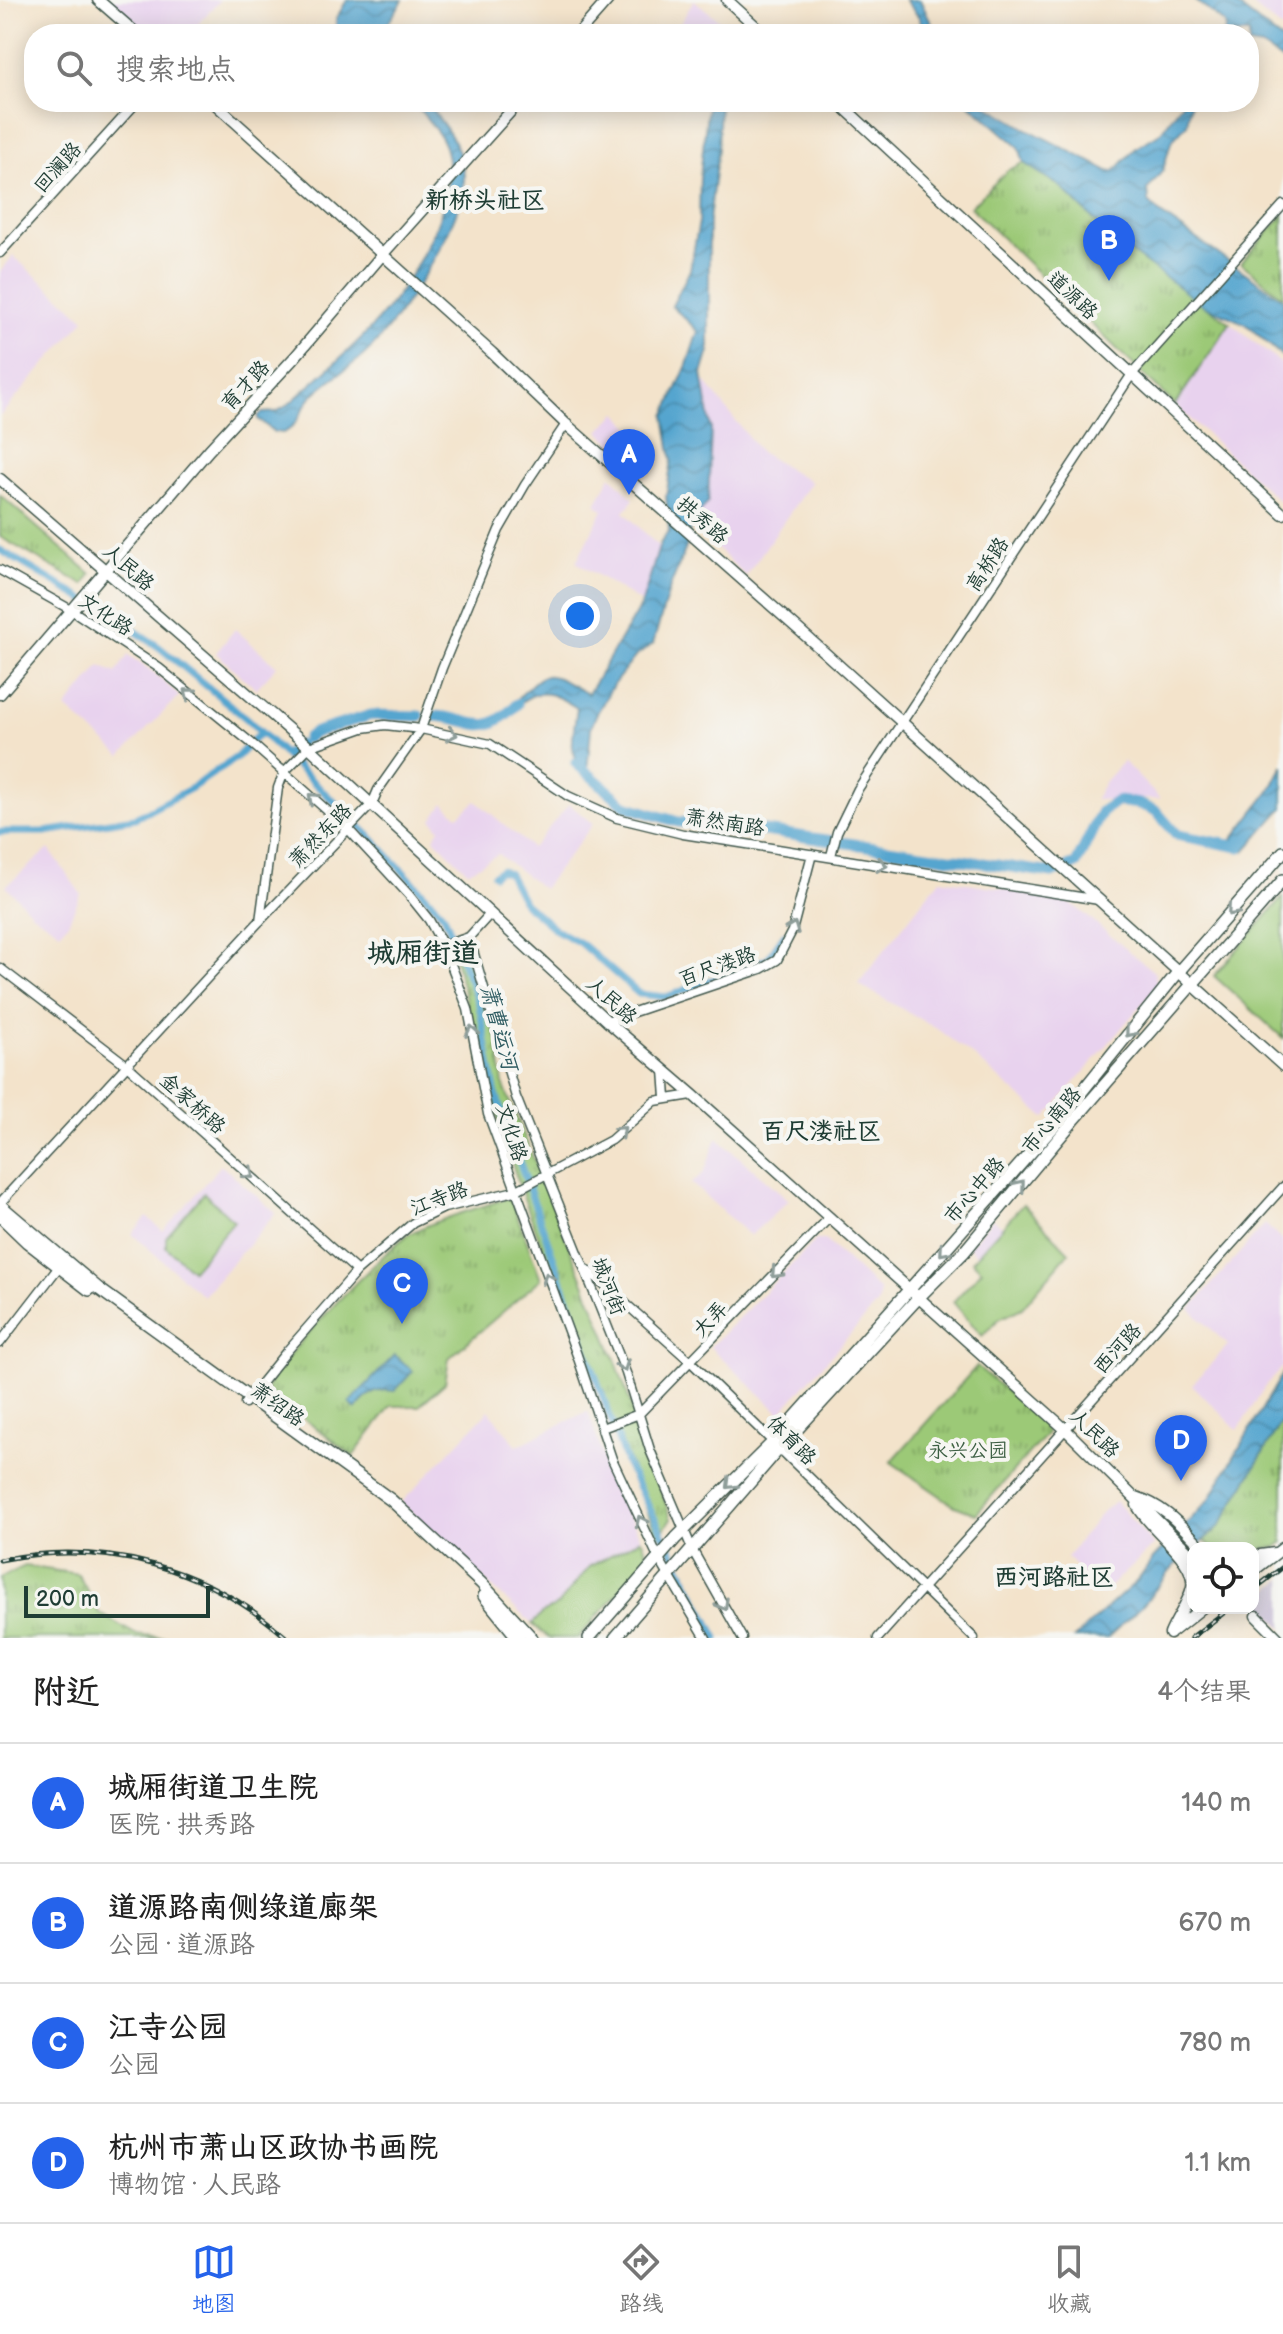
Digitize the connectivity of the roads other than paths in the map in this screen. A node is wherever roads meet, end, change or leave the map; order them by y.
1 (98, 0) edge
2 (608, 0) edge
3 (727, 0) edge
4 (126, 24) edge
5 (587, 24) edge
6 (753, 24) edge
7 (128, 112) edge
8 (224, 112) edge
9 (510, 112) edge
10 (849, 112) edge
11 (1283, 205) edge
12 (0, 253) edge
13 (385, 258) junction
14 (1132, 374) junction
15 (566, 424) junction
16 (0, 479) edge
17 (1283, 514) edge
18 (0, 570) edge
19 (107, 571) junction
20 (73, 611) junction
21 (0, 694) edge
22 (903, 723) junction
23 (421, 729) junction
24 (309, 747) junction
25 (285, 770) junction
26 (372, 804) junction
27 (349, 828) junction
28 (1283, 852) edge
29 (812, 854) junction
30 (831, 856) junction
31 (1283, 880) edge
32 (1099, 900) junction
33 (490, 914) junction
34 (260, 921) junction
35 (469, 937) junction
36 (443, 946) junction
37 (0, 968) edge
38 (1179, 971) junction
39 (1193, 984) junction
40 (607, 1021) junction
41 (128, 1066) junction
42 (1283, 1066) edge
43 (664, 1070) junction
44 (693, 1095) junction
45 (666, 1098) junction
46 (549, 1172) junction
47 (1283, 1187) edge
48 (515, 1191) junction
49 (0, 1204) edge
50 (0, 1216) edge
51 (830, 1217) junction
52 (585, 1267) junction
53 (58, 1268) junction
54 (357, 1271) junction
55 (914, 1294) junction
56 (0, 1343) edge
57 (691, 1362) junction
58 (247, 1400) junction
59 (634, 1415) junction
60 (602, 1428) junction
61 (1065, 1429) junction
62 (775, 1446) junction
63 (1133, 1496) junction
64 (680, 1535) junction
65 (1197, 1542) edge
66 (1280, 1551) edge
67 (691, 1553) junction
68 (1259, 1555) edge
69 (1187, 1556) edge
70 (661, 1557) junction
71 (1259, 1567) edge
72 (671, 1574) junction
73 (921, 1589) junction
74 (1187, 1598) edge
75 (1194, 1614) edge
76 (1256, 1616) dead end
77 (1167, 1636) edge
78 (518, 1638) edge
79 (532, 1638) edge
80 (589, 1638) edge
81 (615, 1638) edge
82 (706, 1638) edge
83 (742, 1638) edge
84 (878, 1638) edge
85 (974, 1638) edge
86 (1278, 1638) edge

1 - 4 main road
2 - 5 main road
3 - 6 main road
7 - 12 street, 回澜路
8 - 13 main road, 拱秀路
9 - 13 main road, 育才路
10 - 14 main road, 道源路
11 - 14 street, 高桥路
13 - 15 main road, 拱秀路
13 - 19 main road, 育才路
14 - 17 main road, 道源路
14 - 22 street, 高桥路
15 - 22 main road, 拱秀路
15 - 23 street, 萧然东路
16 - 19 main road, 人民路
18 - 20 street, 文化路
19 - 20 main road, 育才路
19 - 24 main road, 人民路
20 - 21 main road, 育才路
25 -> 20 street, 文化路
22 - 30 street, 高桥路
22 - 32 main road, 拱秀路
23 - 24 street, 萧然南路
23 - 26 street, 萧然东路
23 -> 29 street, 萧然南路
24 - 25 street, 萧然南路
24 - 26 main road, 人民路
27 -> 25 street, 文化路
25 - 34 street, 萧然南路
26 - 27 street, 萧然东路
26 - 33 main road, 人民路
27 - 34 street, 萧然东路
27 - 36 street, 文化路
28 -> 38 main road, 市心中路
29 - 30 street, 萧然南路
40 -> 29 street, 百尺溇路
30 -> 32 street, 萧然南路
31 - 39 main road, 市心南路
32 - 38 main road
33 - 35 street
33 - 40 main road, 人民路
34 - 41 street, 萧然东路
35 - 36 street
35 - 46 street, 城河街
48 -> 36 street, 文化路
37 - 41 street, 金家桥路
38 - 39 main road
38 -> 55 main road, 市心中路
39 - 42 main road
55 -> 39 main road, 市心南路
40 - 43 main road, 人民路
41 - 49 street, 萧然东路
41 -> 54 street, 金家桥路
43 - 44 main road, 人民路
43 - 45 street
44 - 45 street, 江寺路
44 - 51 main road, 人民路
46 -> 45 street, 江寺路
46 - 48 street, 江寺路
46 - 52 street, 城河街
47 - 61 street, 西河路
48 - 54 street, 江寺路
60 -> 48 street, 文化路
49 - 58 main road
50 - 53 main road, 萧绍路
51 - 55 main road, 人民路
51 -> 57 street, 大弄
52 - 57 street, 体育路
52 -> 59 street, 城河街
53 - 56 street
53 - 58 main road, 萧绍路
54 - 58 street, 江寺路
55 - 61 main road, 人民路
55 - 62 main road, 市心中路
57 - 59 street, 大弄
57 - 62 street, 体育路
58 - 78 main road, 萧绍路
58 - 79 main road
59 - 60 street, 大弄
59 - 64 street, 城河街
70 -> 60 street, 文化路
61 - 63 main road, 人民路
61 - 73 street, 西河路
62 -> 64 main road, 市心中路
62 - 67 main road, 市心中路
62 - 73 street, 体育路
63 - 65 main road
63 - 69 main road, 人民路
64 - 67 street, 城河街
64 - 70 main road, 市心中路
66 - 68 main road
66 - 71 main road
67 - 72 main road, 市心中路
67 -> 83 street, 城河街
70 - 72 street, 文化路
70 - 80 main road
72 - 81 main road
72 - 82 street, 文化路
73 - 84 street, 西河路
73 - 85 street, 体育路
74 - 77 main road
75 - 77 main road
76 - 86 main road

